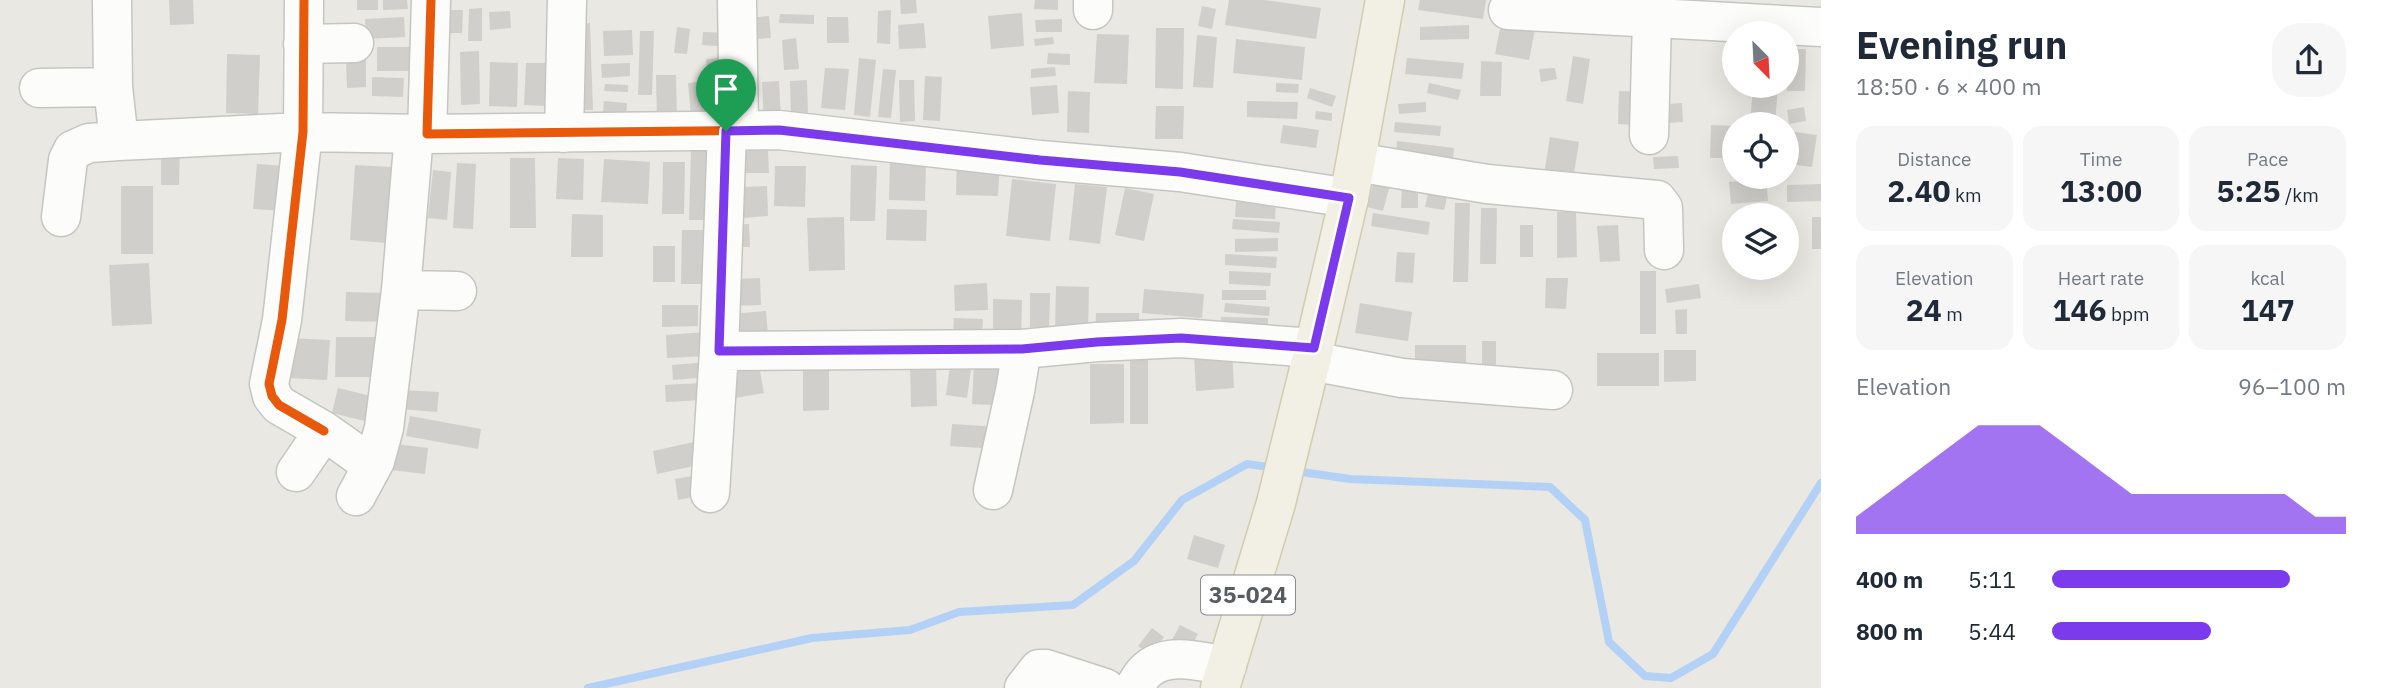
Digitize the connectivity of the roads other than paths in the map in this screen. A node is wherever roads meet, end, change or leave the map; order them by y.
1 (112, 0) edge
2 (304, 0) edge
3 (431, 0) edge
4 (567, 0) edge
5 (737, 0) edge
6 (1385, 0) edge
7 (1508, 10) dead end
8 (1652, 18) junction
9 (1821, 27) edge
10 (354, 43) dead end
11 (303, 44) junction
12 (113, 87) junction
13 (39, 89) dead end
14 (733, 130) junction
15 (303, 132) junction
16 (564, 133) junction
17 (420, 134) junction
18 (1649, 135) dead end
19 (119, 141) junction
20 (1356, 162) junction
21 (1349, 198) junction
22 (61, 217) dead end
23 (1664, 250) dead end
24 (401, 289) junction
25 (457, 290) dead end
26 (1022, 349) junction
27 (719, 351) junction
28 (1313, 355) junction
29 (1553, 390) dead end
30 (324, 431) junction
31 (296, 472) dead end
32 (993, 490) dead end
33 (710, 493) dead end
34 (1224, 677) edge
35 (1082, 680) edge
36 (1024, 688) edge
37 (1134, 688) edge

1 - 12 street
2 - 11 street
3 - 17 street
4 - 16 street
5 - 14 street
6 - 20 main road, 35-024
7 - 8 street
8 - 9 street
8 - 18 street
10 - 11 street
11 - 15 street
12 - 13 street
12 - 19 street
14 - 16 street
14 - 21 street
14 - 27 street
15 - 17 street
15 - 19 street
15 - 30 street
16 - 17 street
17 - 24 street
19 - 22 street
20 - 21 main road, 35-024
20 - 23 street
21 - 28 main road, 35-024
24 - 25 street
24 - 30 street
26 - 27 street
26 - 28 street
26 - 32 street
27 - 33 street
28 - 29 street
28 - 34 main road, 35-024
30 - 31 street
34 - 37 street
35 - 36 street

